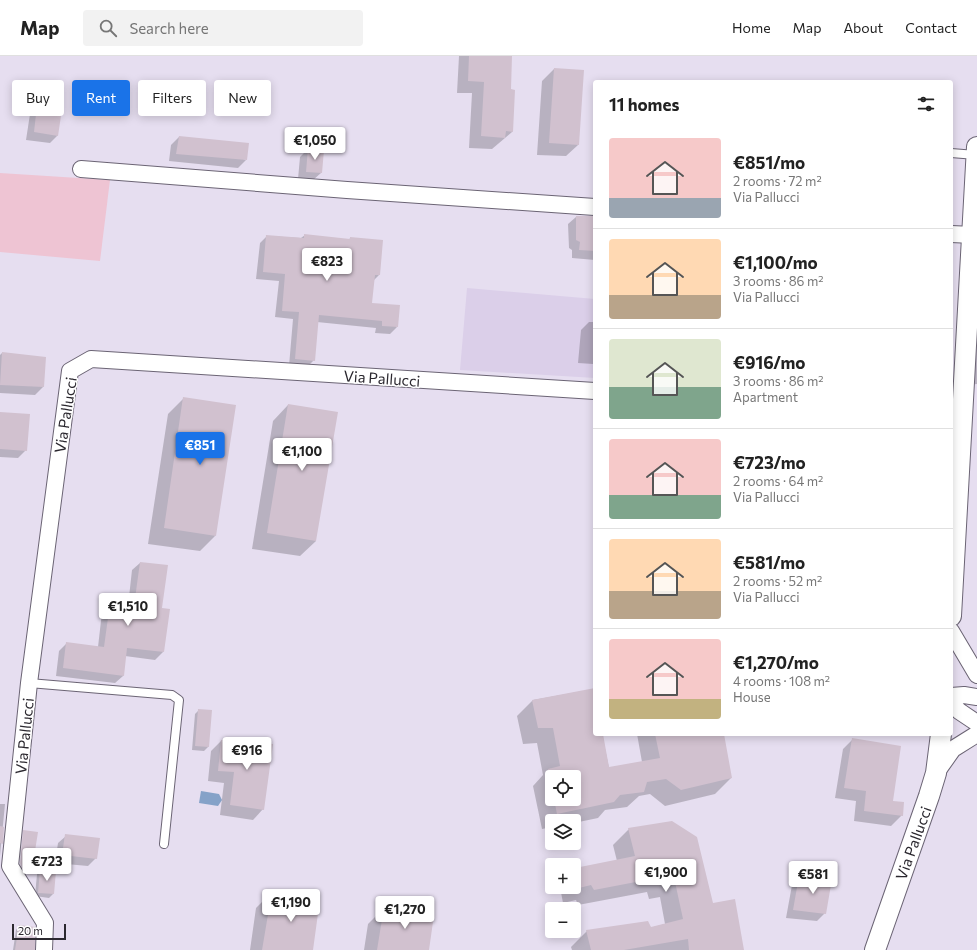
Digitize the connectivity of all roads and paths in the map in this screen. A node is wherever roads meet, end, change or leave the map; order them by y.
1 (977, 151) edge
2 (953, 153) edge
3 (81, 170) dead end
4 (593, 207) edge
5 (953, 234) edge
6 (972, 235) junction
7 (593, 391) edge
8 (957, 414) edge
9 (953, 549) edge
10 (953, 634) edge
11 (977, 675) edge
12 (29, 683) junction
13 (953, 696) edge
14 (977, 697) edge
15 (953, 704) edge
16 (977, 723) edge
17 (977, 734) edge
18 (941, 736) edge
19 (936, 773) junction
20 (164, 844) dead end
21 (44, 950) edge
22 (875, 950) edge

1 - 2 lane
1 - 6 street
3 - 4 street
5 - 6 street
6 - 8 street
7 - 12 street, Via Pallucci
8 - 9 street
10 - 11 street
12 - 20 lane
12 - 21 street, Via Pallucci
13 - 14 street
15 - 16 street
17 - 19 street
18 - 19 street, Via Pallucci
19 - 22 street, Via Pallucci

